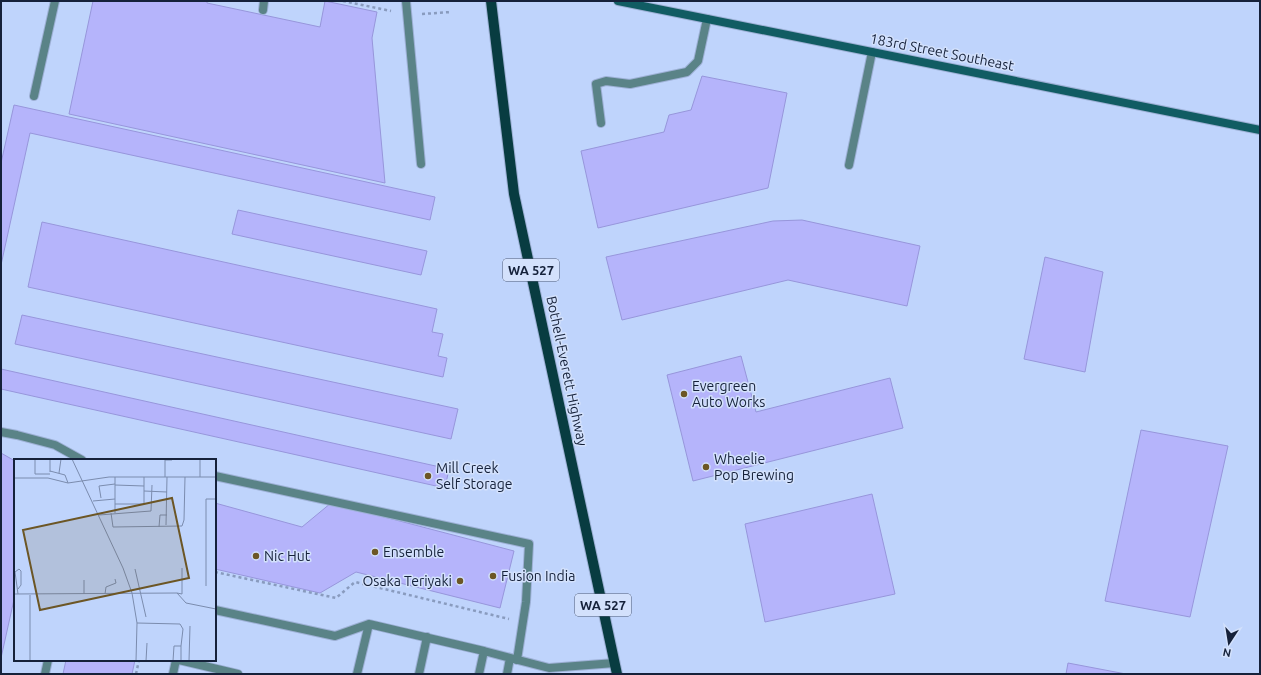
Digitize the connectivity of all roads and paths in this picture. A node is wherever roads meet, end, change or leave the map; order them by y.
1 (55, 1) edge
2 (264, 1) edge
3 (406, 1) edge
4 (491, 1) edge
5 (618, 1) edge
6 (262, 10) dead end
7 (707, 19) junction
8 (872, 52) junction
9 (34, 96) dead end
10 (601, 123) dead end
11 (1260, 130) edge
12 (421, 164) dead end
13 (849, 165) dead end
14 (1, 432) edge
15 (80, 459) edge
16 (216, 476) edge
17 (216, 572) edge
18 (216, 610) edge
19 (511, 619) dead end
20 (369, 624) junction
21 (427, 637) junction
22 (484, 651) junction
23 (514, 659) junction
24 (48, 661) edge
25 (139, 661) edge
26 (177, 661) edge
27 (181, 661) edge
28 (615, 663) junction
29 (45, 674) edge
30 (136, 674) edge
31 (173, 674) edge
32 (238, 674) edge
33 (357, 674) edge
34 (419, 674) edge
35 (479, 674) edge
36 (507, 674) edge
37 (617, 674) edge

1 - 9 lane
2 - 6 lane
3 - 12 lane
4 - 28 main road, Bothell-Everett Highway / WA 527
5 - 7 street, 183rd Street Southeast
7 - 8 street, 183rd Street Southeast
7 - 10 lane
8 - 11 street, 183rd Street Southeast
8 - 13 lane
14 - 15 lane
16 - 23 lane
17 - 19 path
18 - 20 lane
20 - 21 lane
20 - 33 lane
21 - 22 lane
21 - 34 lane
22 - 23 lane
22 - 35 lane
23 - 28 lane
23 - 36 lane
24 - 29 lane
25 - 30 path
26 - 31 lane
27 - 32 lane
28 - 37 main road, Bothell-Everett Highway / WA 527

